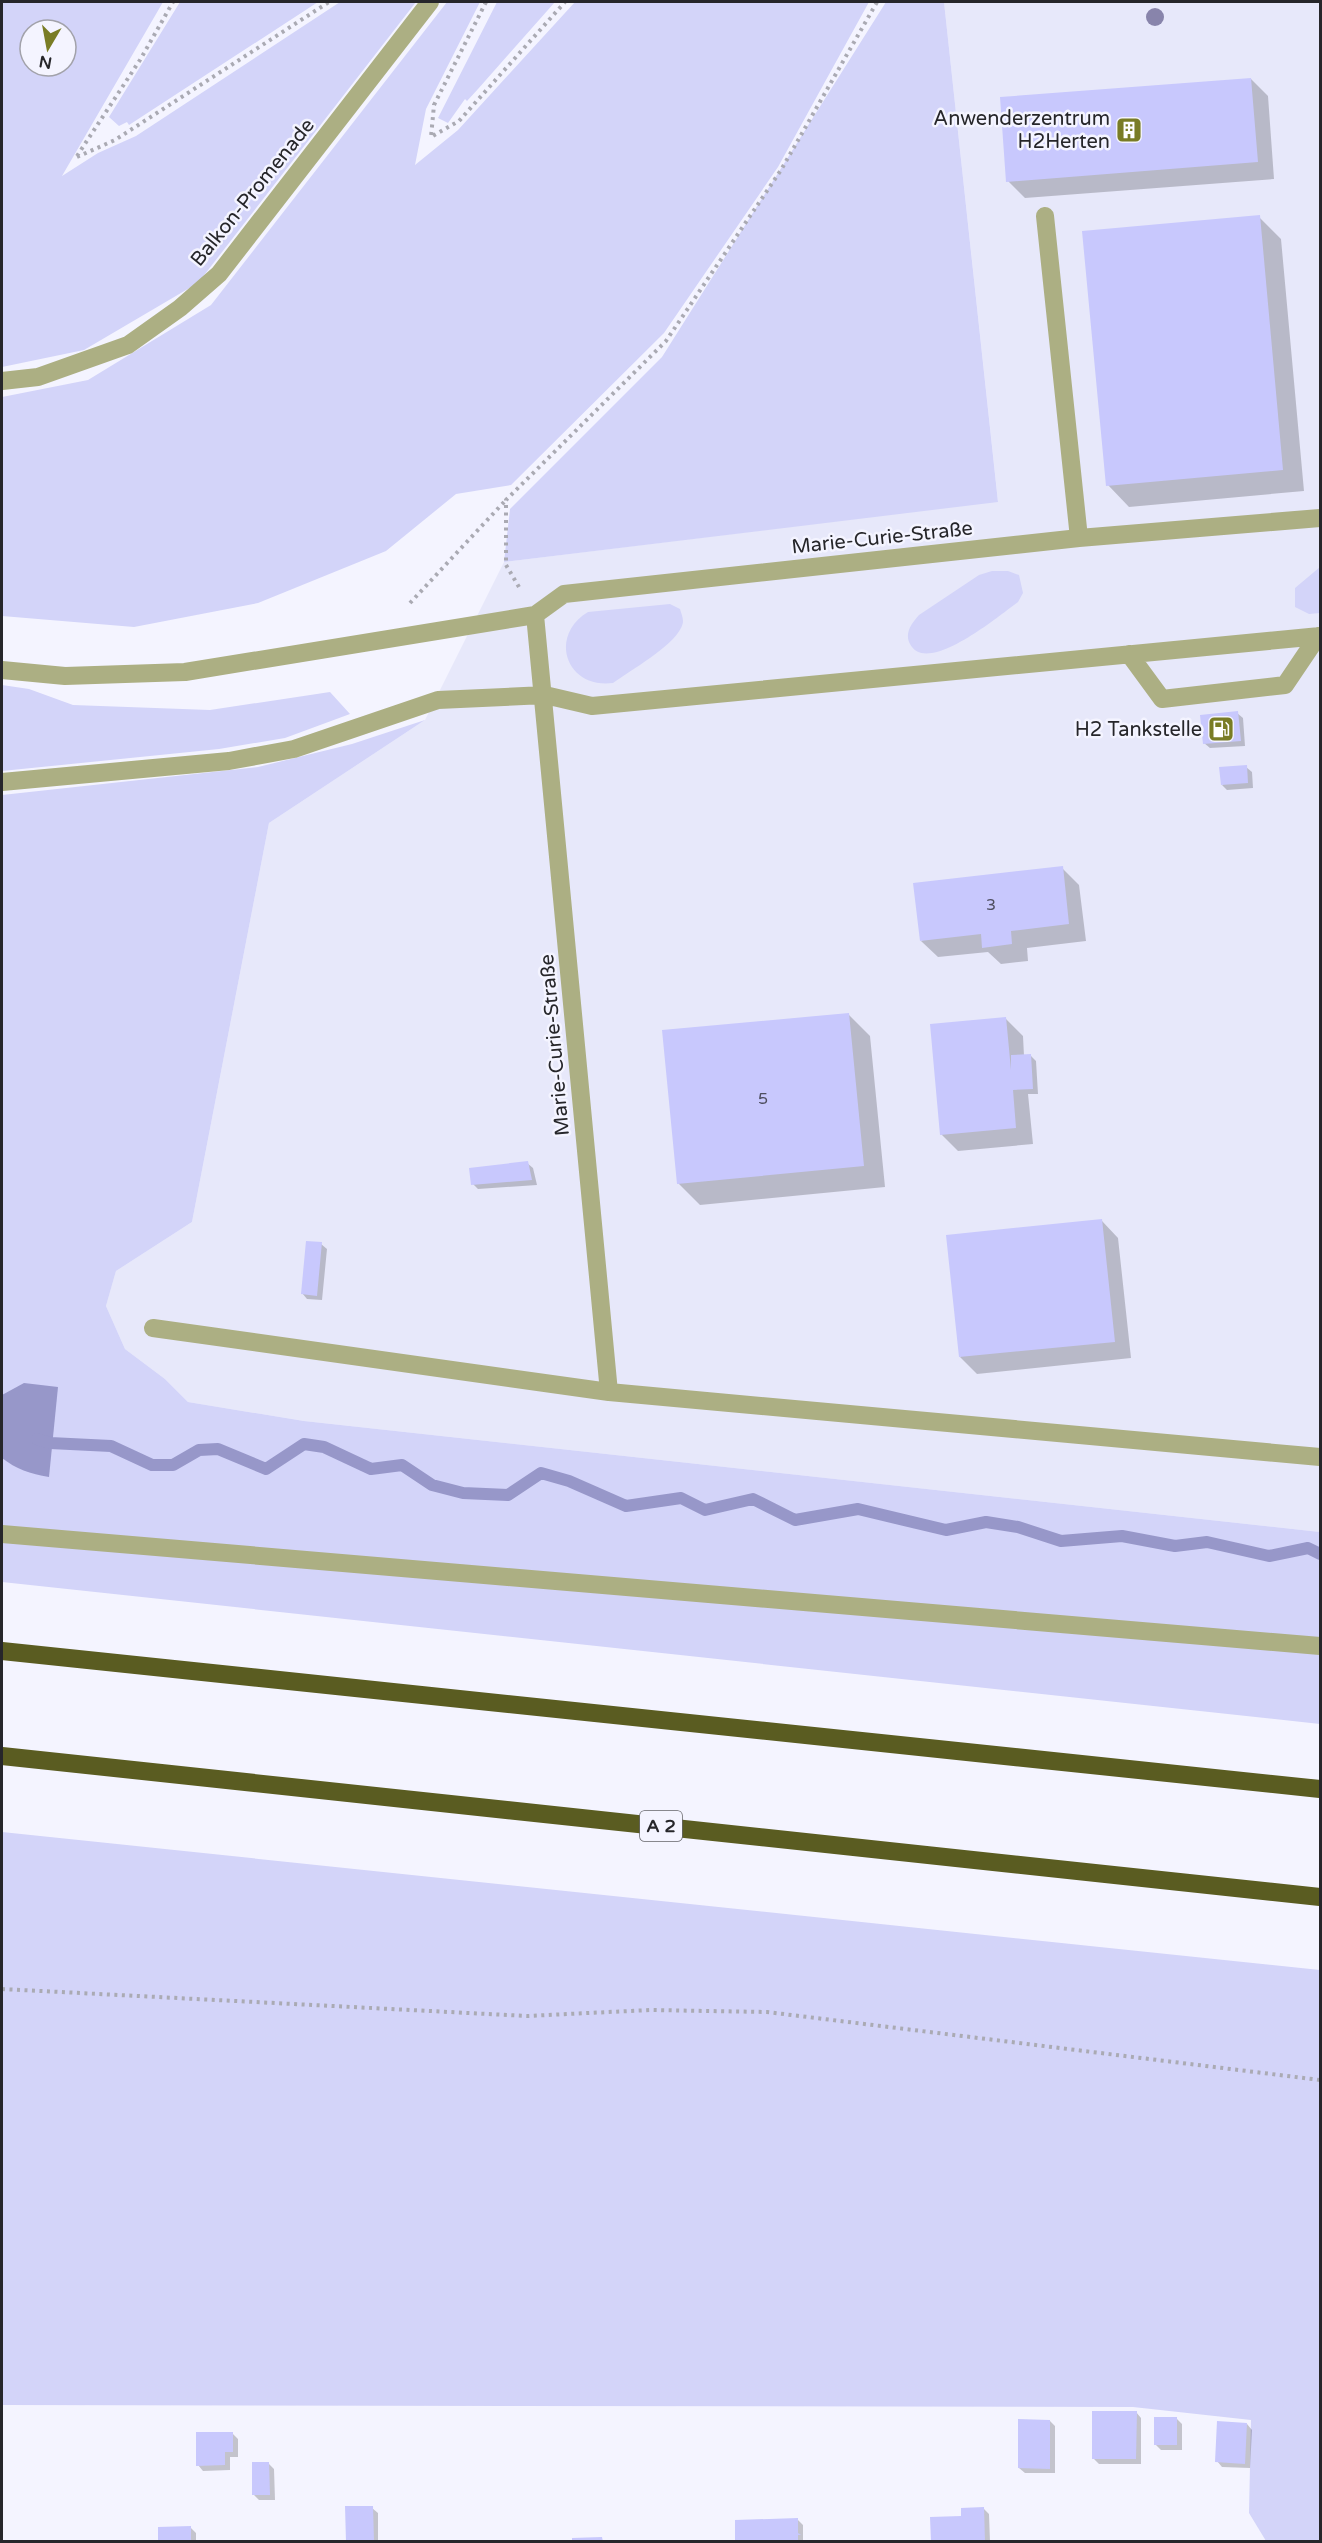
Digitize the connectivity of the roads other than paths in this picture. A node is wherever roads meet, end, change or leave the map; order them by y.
1 (430, 2) edge
2 (1045, 216) dead end
3 (2, 381) edge
4 (1320, 518) edge
5 (1079, 538) junction
6 (535, 615) junction
7 (1319, 636) edge
8 (1129, 654) junction
9 (2, 670) edge
10 (545, 695) junction
11 (2, 782) edge
12 (153, 1328) dead end
13 (609, 1392) junction
14 (1320, 1457) edge
15 (2, 1534) edge
16 (1320, 1646) edge
17 (2, 1651) edge
18 (2, 1755) edge
19 (1320, 1789) edge
20 (1320, 1898) edge

1 - 3 street, Balkon-Promenade
2 - 5 street
4 - 5 street, Marie-Curie-Straße
5 - 6 street, Marie-Curie-Straße
6 - 9 street
6 - 10 street, Marie-Curie-Straße
7 - 8 street
7 - 8 street
8 - 10 street
10 - 11 street
10 - 13 street, Marie-Curie-Straße
12 - 13 street
13 - 14 street
15 - 16 street
17 - 19 highway
18 - 20 highway, A 2

